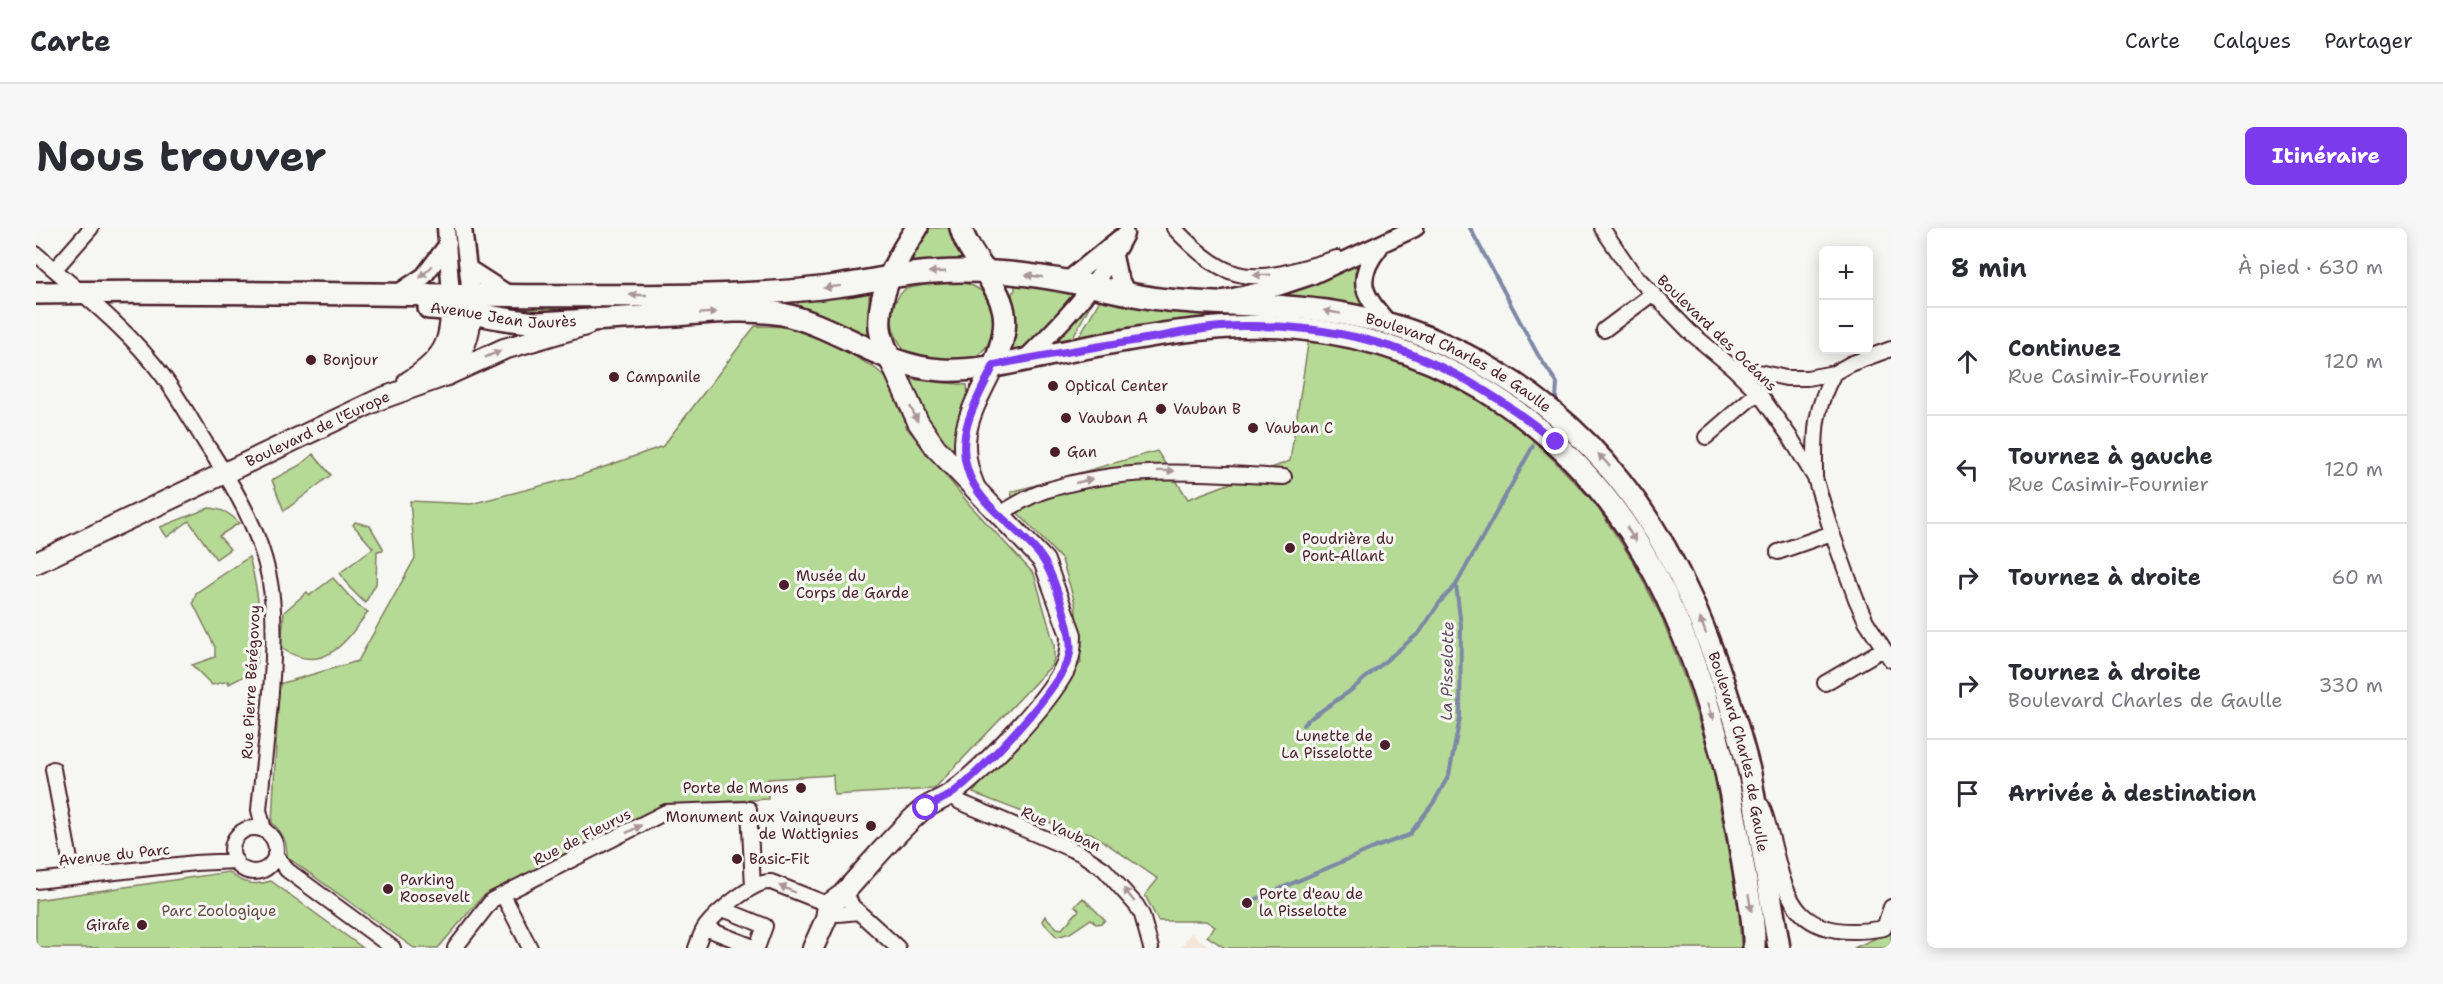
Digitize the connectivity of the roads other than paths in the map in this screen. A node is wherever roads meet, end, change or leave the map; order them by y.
1 (91, 228) edge
2 (463, 228) edge
3 (917, 228) edge
4 (962, 228) edge
5 (1174, 228) edge
6 (1415, 228) edge
7 (1602, 228) edge
8 (1129, 231) edge
9 (447, 236) edge
10 (1380, 246) junction
11 (36, 254) edge
12 (1114, 256) junction
13 (55, 269) junction
14 (469, 269) junction
15 (985, 272) junction
16 (890, 277) junction
17 (1067, 281) junction
18 (1092, 286) junction
19 (1126, 292) junction
20 (36, 293) edge
21 (397, 294) junction
22 (508, 294) junction
23 (1652, 294) junction
24 (88, 299) junction
25 (461, 302) junction
26 (1206, 303) junction
27 (36, 306) edge
28 (608, 319) junction
29 (1389, 324) junction
30 (1604, 330) dead end
31 (1891, 349) edge
32 (890, 360) junction
33 (1024, 360) junction
34 (994, 365) junction
35 (1732, 367) junction
36 (1834, 373) junction
37 (447, 375) junction
38 (1758, 392) junction
39 (380, 399) junction
40 (1706, 437) dead end
41 (225, 473) junction
42 (1284, 477) dead end
43 (1815, 478) junction
44 (978, 494) junction
45 (998, 514) junction
46 (1832, 533) junction
47 (1778, 552) dead end
48 (36, 563) edge
49 (1887, 654) edge
50 (1825, 683) dead end
51 (53, 769) dead end
52 (1750, 774) junction
53 (950, 794) junction
54 (258, 829) junction
55 (234, 855) junction
56 (272, 860) junction
57 (73, 876) junction
58 (36, 881) edge
59 (753, 887) junction
60 (503, 895) junction
61 (835, 907) junction
62 (1891, 907) edge
63 (723, 909) junction
64 (1793, 924) dead end
65 (705, 927) junction
66 (879, 942) edge
67 (1848, 946) dead end
68 (393, 948) edge
69 (454, 948) edge
70 (530, 948) edge
71 (696, 948) edge
72 (756, 948) edge
73 (813, 948) edge
74 (898, 948) edge
75 (1151, 948) edge
76 (1754, 948) edge
77 (1779, 948) edge

1 - 13 street
2 - 14 street
3 - 16 main road
4 - 15 main road
10 -> 5 street
6 - 10 street
7 - 23 street, Boulevard des Océans
8 - 12 street
8 - 17 street
9 -> 21 street
9 - 25 street
10 - 26 street
10 - 29 street
11 - 13 street, Rue Pierre Bérégovoy
12 - 18 street
12 - 19 street
13 - 24 street, Rue Pierre Bérégovoy
14 - 22 street
14 - 25 street
15 -> 16 main road
17 -> 15 main road, Boulevard Charles de Gaulle
15 - 34 main road
16 -> 22 main road, Avenue Jean Jaurès
16 - 32 main road
17 - 18 main road, Boulevard Charles de Gaulle
18 - 19 main road, Boulevard Charles de Gaulle
18 - 33 street
19 - 26 main road, Boulevard Charles de Gaulle
20 - 24 main road, Avenue Jean Jaurès
21 - 24 main road, Avenue Jean Jaurès
21 - 25 main road, Avenue Jean Jaurès
22 - 25 main road, Avenue Jean Jaurès
23 - 30 street
23 - 35 street, Boulevard des Océans
24 - 25 main road, Avenue Jean Jaurès
24 - 27 main road, Avenue Jean Jaurès
24 - 41 street, Rue Pierre Bérégovoy
25 - 28 main road, Avenue Jean Jaurès
25 - 37 main road
25 - 39 main road
29 -> 26 main road, Boulevard Charles de Gaulle
28 -> 32 main road, Avenue Jean Jaurès
37 -> 28 main road, Boulevard de l'Europe
52 -> 29 main road, Boulevard Charles de Gaulle
31 - 36 street
32 - 34 main road
32 -> 44 main road
33 - 34 main road, Boulevard Charles de Gaulle
33 -> 76 main road, Boulevard Charles de Gaulle
34 - 44 main road
35 - 36 street
35 - 38 street, Boulevard des Océans
36 - 43 street
37 - 39 main road, Boulevard de l'Europe
38 - 40 street
38 - 43 street, Boulevard des Océans
39 - 41 main road, Boulevard de l'Europe
41 - 48 main road, Boulevard de l'Europe
41 - 54 street, Rue Pierre Bérégovoy
45 -> 42 street
43 - 46 street, Boulevard des Océans
44 - 45 main road
45 - 53 main road
46 - 47 street
46 - 49 street, Boulevard des Océans
49 - 50 street
51 - 57 street
52 - 64 street
52 - 77 main road, Boulevard Charles de Gaulle
53 - 61 main road
75 -> 53 street, Rue Vauban
54 - 55 street
54 - 56 street
55 - 56 street
55 - 57 street, Avenue du Parc
56 - 68 street
57 - 58 street, Avenue du Parc
60 -> 59 street, Rue de Fleurus
61 -> 59 street
59 - 63 street
60 - 69 street, Rue de Fleurus
60 - 70 street
61 - 66 street
61 - 73 main road
62 - 67 street
63 - 65 street
63 - 72 street
65 - 71 street
65 - 72 street
66 - 74 street

